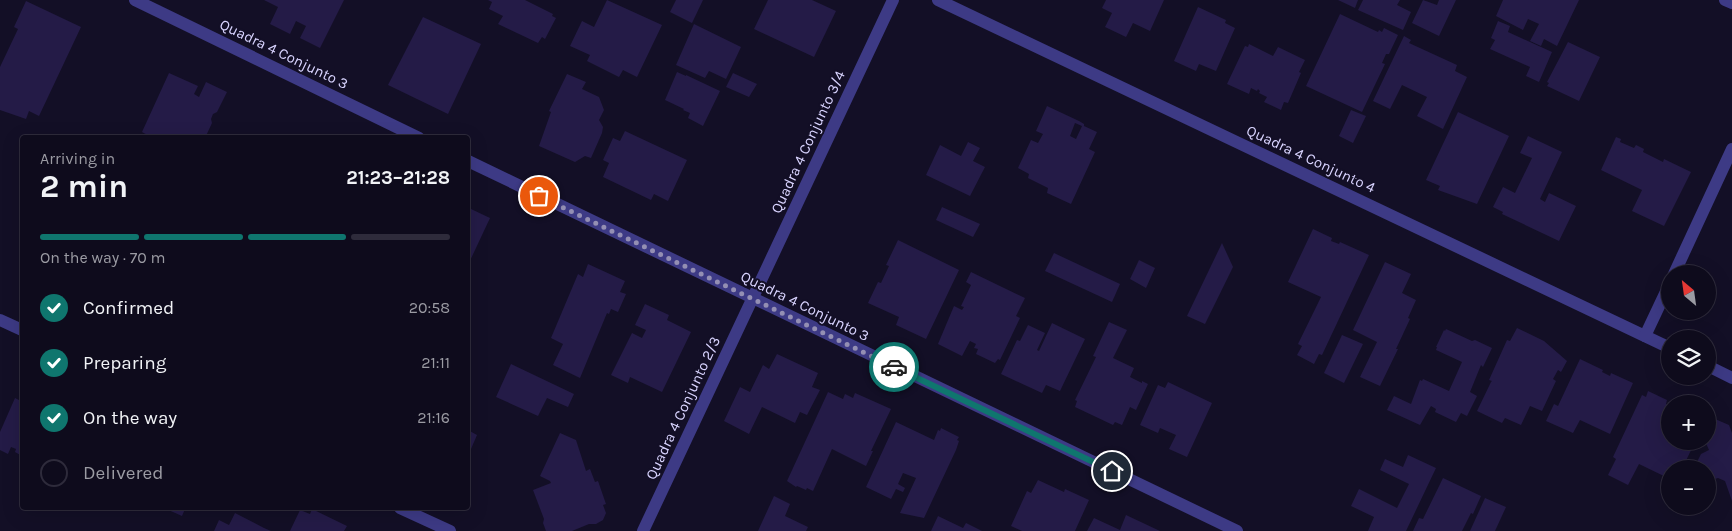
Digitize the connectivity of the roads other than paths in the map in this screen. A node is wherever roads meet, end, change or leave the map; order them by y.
1 (135, 0) edge
2 (893, 0) edge
3 (938, 0) edge
4 (1725, 0) edge
5 (1732, 3) edge
6 (413, 135) edge
7 (1732, 149) edge
8 (470, 162) edge
9 (1678, 265) edge
10 (752, 299) junction
11 (1661, 302) edge
12 (0, 320) edge
13 (20, 329) edge
14 (1645, 336) junction
15 (1661, 344) edge
16 (1716, 370) edge
17 (1732, 378) edge
18 (404, 510) edge
19 (450, 531) edge
20 (643, 531) edge
21 (1238, 531) edge

1 - 6 street, Quadra 4 Conjunto 3
2 - 10 street, Quadra 4 Conjunto 3/4
3 - 14 street, Quadra 4 Conjunto 4
4 - 5 street
7 - 9 street
8 - 10 street, Quadra 4 Conjunto 3
10 - 20 street, Quadra 4 Conjunto 2/3
10 - 21 street, Quadra 4 Conjunto 3
11 - 14 street
12 - 13 street
14 - 15 street, Quadra 4 Conjunto 4
16 - 17 street
18 - 19 street

